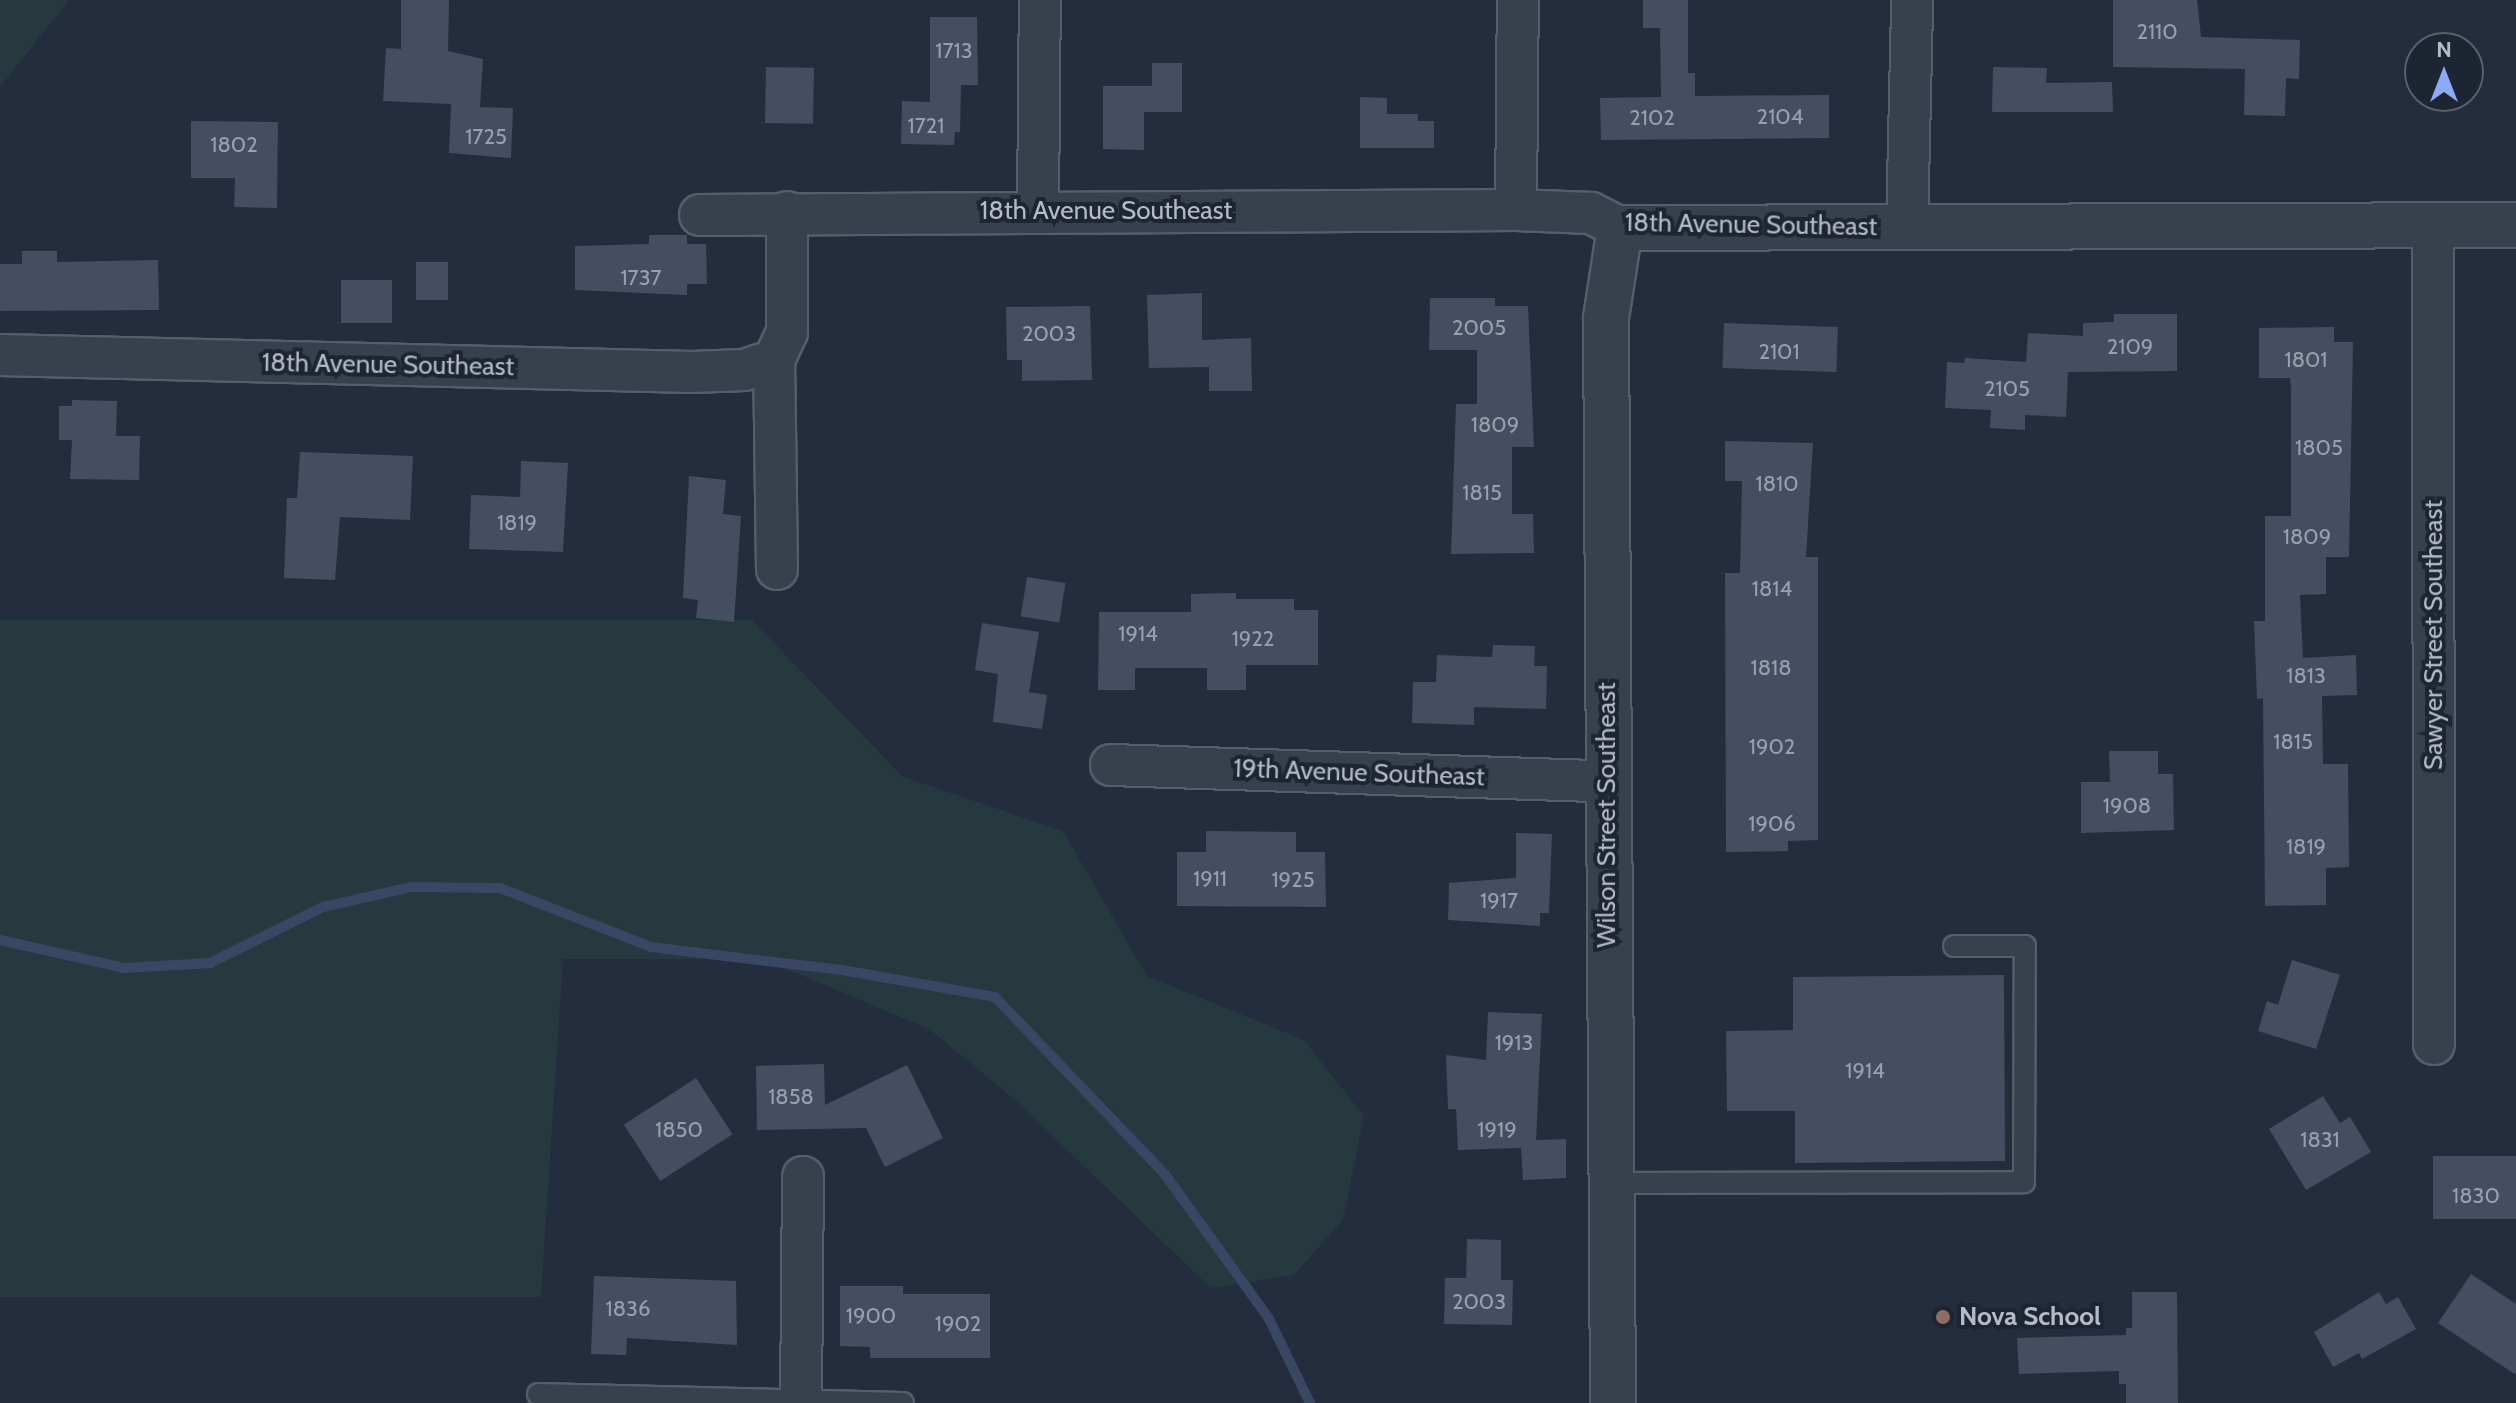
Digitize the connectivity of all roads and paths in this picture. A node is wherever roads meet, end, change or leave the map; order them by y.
1 (1040, 0) edge
2 (1518, 0) edge
3 (1912, 0) edge
4 (1516, 210) junction
5 (1038, 211) junction
6 (787, 212) junction
7 (700, 215) dead end
8 (2516, 225) edge
9 (2433, 226) junction
10 (1620, 228) junction
11 (1907, 228) junction
12 (0, 355) edge
13 (774, 360) junction
14 (777, 569) dead end
15 (1111, 765) dead end
16 (1606, 781) junction
17 (1954, 946) dead end
18 (2434, 1044) dead end
19 (803, 1177) dead end
20 (1610, 1183) junction
21 (538, 1394) dead end
22 (801, 1402) edge
23 (903, 1403) edge
24 (1613, 1403) edge

1 - 5 street
2 - 4 street
3 - 11 street
4 - 5 street, 18th Avenue Southeast
4 - 10 street, 18th Avenue Southeast
5 - 6 street, 18th Avenue Southeast
6 - 7 street, 18th Avenue Southeast
6 - 13 street
8 - 9 street, 18th Avenue Southeast
9 - 11 street, 18th Avenue Southeast
9 - 18 street, Sawyer Street Southeast
10 - 11 street, 18th Avenue Southeast
10 - 16 street, Wilson Street Southeast
12 - 13 street, 18th Avenue Southeast
13 - 14 street
15 - 16 street, 19th Avenue Southeast
16 - 20 street, Wilson Street Southeast
17 - 20 lane
19 - 22 street
20 - 24 street, Wilson Street Southeast
21 - 22 lane
22 - 23 lane

